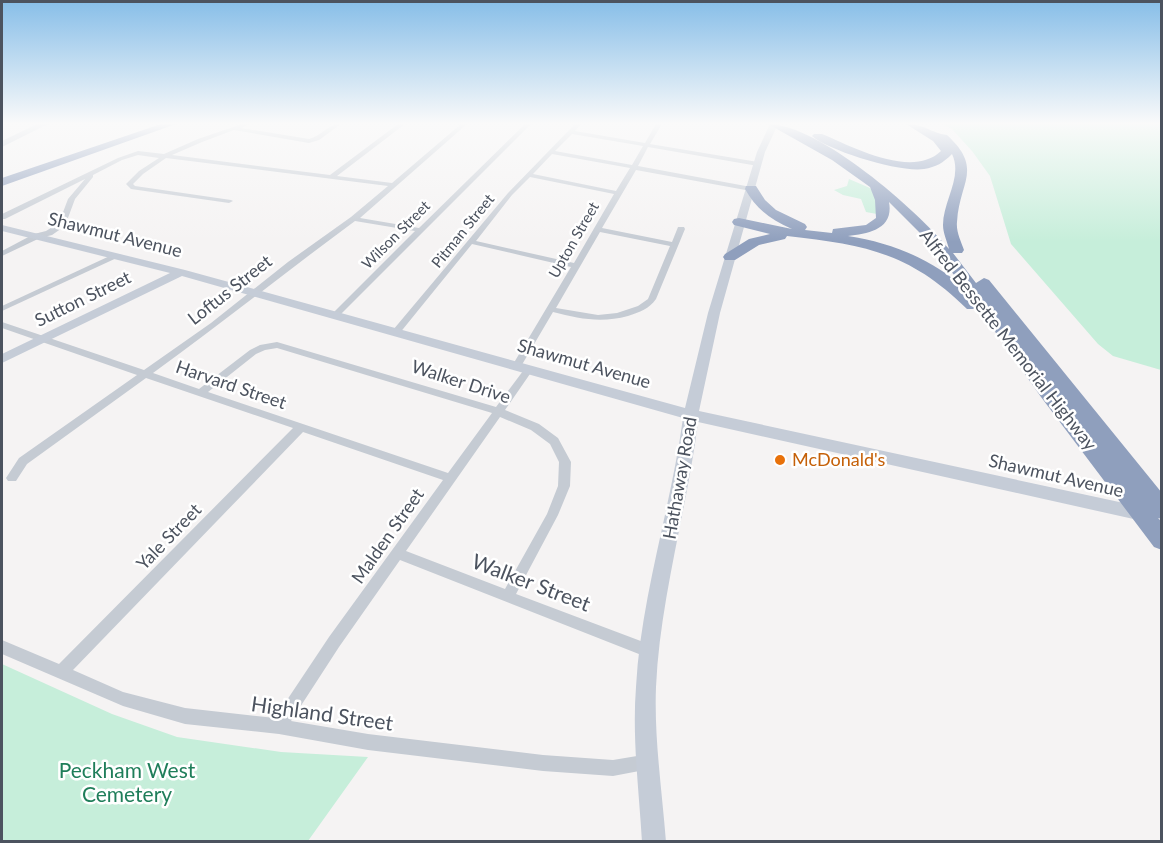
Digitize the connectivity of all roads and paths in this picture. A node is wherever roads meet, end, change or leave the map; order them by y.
1 (34, 163) edge
2 (56, 163) edge
3 (114, 163) edge
4 (156, 163) edge
5 (225, 163) edge
6 (350, 163) edge
7 (418, 163) edge
8 (488, 163) edge
9 (540, 163) edge
10 (609, 163) edge
11 (636, 163) edge
12 (754, 163) edge
13 (842, 163) edge
14 (856, 163) edge
15 (899, 163) edge
16 (927, 163) edge
17 (962, 163) edge
18 (758, 164) joint
19 (633, 168) junction
20 (99, 170) junction
21 (2, 174) edge
22 (528, 176) junction
23 (332, 177) junction
24 (2, 182) edge
25 (392, 185) junction
26 (874, 185) junction
27 (751, 189) junction
28 (617, 193) junction
29 (229, 201) dead end
30 (2, 217) edge
31 (354, 219) junction
32 (739, 222) junction
33 (2, 228) edge
34 (597, 229) junction
35 (681, 229) dead end
36 (420, 230) junction
37 (806, 231) junction
38 (37, 236) junction
39 (472, 242) junction
40 (674, 245) junction
41 (957, 250) junction
42 (2, 254) edge
43 (117, 256) junction
44 (730, 257) junction
45 (574, 265) junction
46 (181, 272) junction
47 (256, 292) junction
48 (2, 309) edge
49 (550, 309) junction
50 (335, 315) junction
51 (2, 325) edge
52 (396, 332) junction
53 (44, 338) junction
54 (2, 359) edge
55 (523, 367) junction
56 (144, 373) junction
57 (1038, 379) junction
58 (200, 393) junction
59 (498, 412) junction
60 (692, 415) junction
61 (301, 427) junction
62 (12, 478) dead end
63 (450, 478) junction
64 (1158, 520) edge
65 (398, 554) junction
66 (508, 596) junction
67 (2, 647) edge
68 (649, 651) junction
69 (62, 672) junction
70 (279, 726) junction
71 (649, 762) junction
72 (654, 842) edge

1 - 21 highway
2 - 24 highway
3 - 20 street
4 - 29 street
5 - 23 street
6 - 23 street
7 - 25 street, Loftus Street
8 - 36 street, Wilson Street
9 - 22 street, Pitman Street
10 - 19 street
11 - 19 street, Upton Street
12 - 18 street
13 - 26 highway, Alfred Bessette Memorial Highway
14 - 41 highway, Alfred Bessette Memorial Highway
15 - 16 highway
17 - 41 highway
18 - 27 main road, Hathaway Road
19 - 27 street
19 - 28 street, Upton Street
20 - 30 street
20 - 38 street
22 - 28 street
22 - 39 street, Pitman Street
23 - 25 street
25 - 31 street, Loftus Street
26 - 37 highway
26 - 57 highway, Alfred Bessette Memorial Highway
27 - 32 main road, Hathaway Road
27 - 37 highway
28 - 34 street, Upton Street
31 - 36 street
31 - 47 street, Loftus Street
32 - 37 highway
32 - 44 main road, Hathaway Road
33 - 38 main road, Shawmut Avenue
34 - 40 street
34 - 45 street, Upton Street
35 - 40 street
36 - 50 street, Wilson Street
37 - 44 highway
37 - 57 highway
38 - 42 street
38 - 43 main road, Shawmut Avenue
39 - 45 street
39 - 52 street, Pitman Street
40 - 49 street
41 - 64 highway, Alfred Bessette Memorial Highway
43 - 46 main road, Shawmut Avenue
43 - 48 street
44 - 60 main road, Hathaway Road
45 - 49 street, Upton Street
46 - 47 main road, Shawmut Avenue
46 - 53 main road, Sutton Street
47 - 50 main road, Shawmut Avenue
47 - 56 street, Loftus Street
49 - 55 street, Upton Street
50 - 52 main road, Shawmut Avenue
51 - 53 street, Harvard Street
52 - 55 main road, Shawmut Avenue
53 - 54 main road, Sutton Street
53 - 56 street, Harvard Street
55 - 59 street, Malden Street
55 - 60 main road, Shawmut Avenue
56 - 58 street, Harvard Street
56 - 62 street, Loftus Street
57 - 64 highway, Alfred Bessette Memorial Highway
58 - 59 street, Walker Drive
58 - 61 street, Harvard Street
59 - 63 street, Malden Street
59 - 66 street, Walker Drive
60 - 64 main road, Shawmut Avenue
60 - 68 main road, Hathaway Road
61 - 63 street, Harvard Street
61 - 69 street, Yale Street
63 - 65 street, Malden Street
65 - 66 street, Walker Street
65 - 70 street, Malden Street
66 - 68 street, Walker Street
67 - 69 street, Highland Street
68 - 71 main road, Hathaway Road
69 - 70 street, Highland Street
70 - 71 street, Highland Street
71 - 72 main road, Hathaway Road

